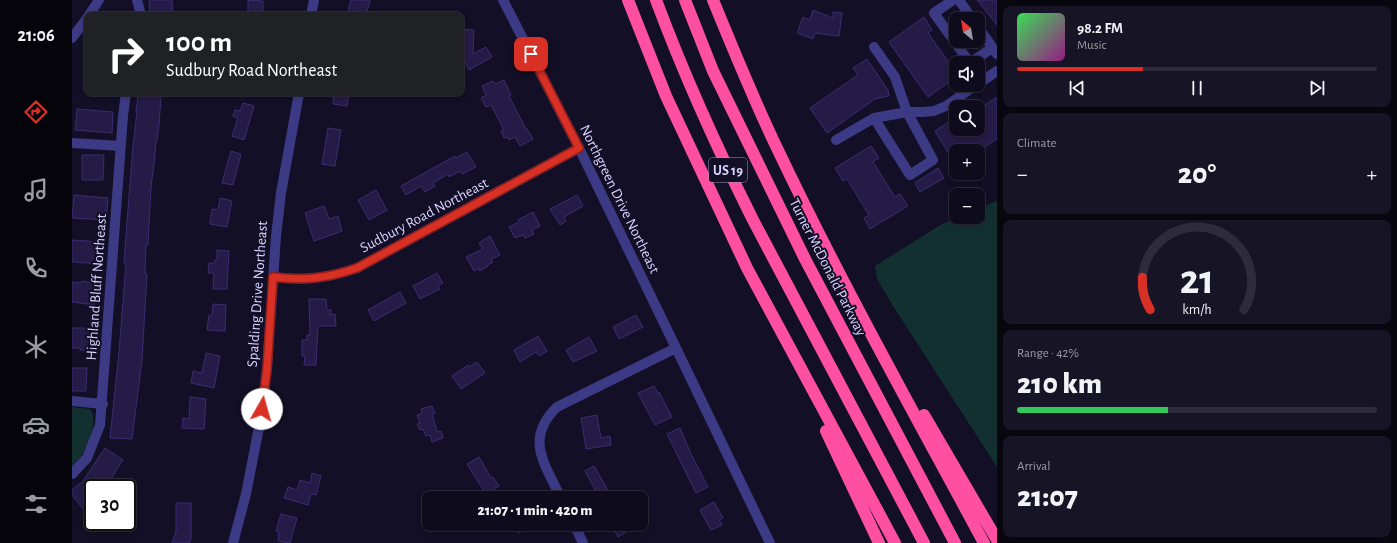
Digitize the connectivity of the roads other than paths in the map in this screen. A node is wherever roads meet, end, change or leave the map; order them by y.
1 (99, 0) edge
2 (137, 0) edge
3 (314, 0) edge
4 (503, 0) edge
5 (628, 0) edge
6 (656, 0) edge
7 (685, 0) edge
8 (713, 0) edge
9 (953, 0) edge
10 (959, 0) edge
11 (91, 12) edge
12 (140, 12) edge
13 (312, 12) edge
14 (967, 12) edge
15 (84, 22) edge
16 (985, 37) edge
17 (72, 38) edge
18 (874, 47) dead end
19 (995, 51) edge
20 (997, 71) edge
21 (985, 79) edge
22 (966, 92) edge
23 (126, 96) edge
24 (298, 96) edge
25 (907, 112) junction
26 (874, 118) junction
27 (836, 140) dead end
28 (72, 143) edge
29 (121, 146) junction
30 (579, 148) junction
31 (273, 277) junction
32 (676, 348) junction
33 (792, 353) junction
34 (895, 378) junction
35 (72, 401) edge
36 (103, 404) junction
37 (72, 474) edge
38 (558, 491) edge
39 (577, 531) edge
40 (997, 540) edge
41 (233, 543) edge
42 (583, 543) edge
43 (770, 543) edge
44 (878, 543) edge
45 (895, 543) edge
46 (924, 543) edge
47 (954, 543) edge
48 (984, 543) edge

1 - 11 street
2 - 12 street
3 - 13 street
4 - 30 street, Northgreen Drive Northeast
5 - 33 highway
6 - 46 highway, US 19
7 - 47 highway, Turner McDonald Parkway / US 19
8 - 34 highway
9 - 19 street
10 - 14 street
15 - 17 street
16 - 19 street
18 - 25 street
20 - 21 street
22 - 25 street
23 - 29 street, Highland Bluff Northeast
24 - 31 street, Spalding Drive Northeast
25 - 26 street
25 - 26 street
26 - 27 street
28 - 29 street
29 - 36 street, Highland Bluff Northeast
30 - 31 street, Sudbury Road Northeast
30 - 32 street, Northgreen Drive Northeast
31 - 41 street, Spalding Drive Northeast
32 - 38 street
32 - 43 street, Northgreen Drive Northeast
33 - 44 highway
33 - 45 highway
34 - 40 highway
34 - 48 highway
35 - 36 street
36 - 37 street, Highland Bluff Northeast
39 - 42 street

